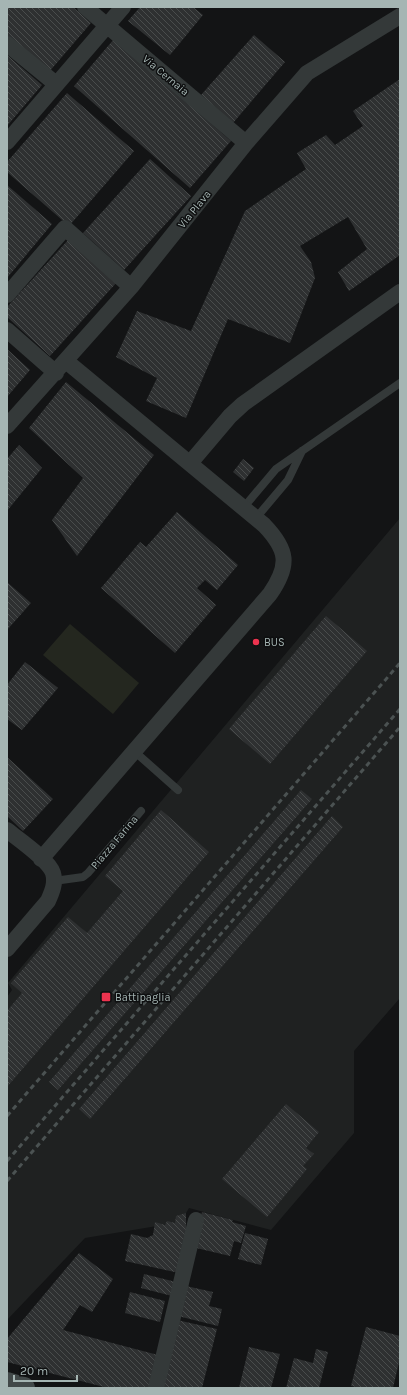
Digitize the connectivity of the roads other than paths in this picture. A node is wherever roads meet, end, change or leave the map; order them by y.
1 (85, 7) edge
2 (123, 7) edge
3 (400, 16) edge
4 (107, 25) junction
5 (7, 44) edge
6 (56, 84) junction
7 (7, 142) edge
8 (246, 143) junction
9 (131, 287) junction
10 (400, 292) edge
11 (7, 295) edge
12 (7, 330) edge
13 (66, 361) junction
14 (56, 373) junction
15 (400, 382) edge
16 (7, 426) edge
17 (302, 452) junction
18 (191, 462) junction
19 (244, 507) junction
20 (256, 518) junction
21 (134, 751) junction
22 (178, 790) dead end
23 (141, 811) dead end
24 (7, 830) edge
25 (41, 859) junction
26 (54, 881) junction
27 (7, 950) edge
28 (196, 1220) dead end
29 (7, 1384) edge
30 (24, 1388) edge
31 (156, 1388) edge

1 - 4 street, Via Cernaia
2 - 4 street
3 - 8 street, Via Plava
4 - 6 street
4 - 8 street, Via Cernaia
5 - 6 street
6 - 7 street
8 - 9 street, Via Plava
9 - 11 street
9 - 13 street, Via Plava
10 - 18 street
12 - 14 street
13 - 14 street, Via Plava
13 - 18 street
14 - 16 street, Via Plava
15 - 17 lane
17 - 19 lane
17 - 20 lane
18 - 19 street
19 - 20 street
20 - 21 street
21 - 22 lane
21 - 25 street
23 - 26 lane, Piazza Farina
24 - 25 street
25 - 26 street
26 - 27 street
28 - 31 street
29 - 30 main road

